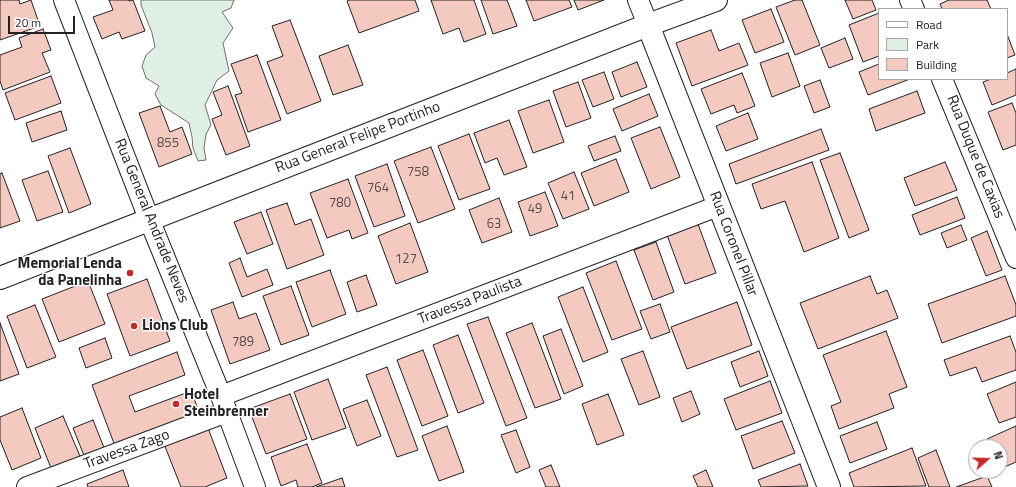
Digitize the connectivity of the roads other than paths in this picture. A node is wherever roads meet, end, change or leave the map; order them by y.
1 (64, 0) edge
2 (638, 0) edge
3 (716, 0) edge
4 (648, 25) junction
5 (942, 80) edge
6 (718, 206) junction
7 (149, 219) junction
8 (1016, 258) edge
9 (0, 278) edge
10 (224, 404) junction
11 (27, 487) edge
12 (255, 487) edge
13 (829, 487) edge

1 - 7 street, Rua General Andrade Neves
2 - 4 street, Rua Coronel Pillar
3 - 4 street, Rua General Felipe Portinho
4 - 6 street, Rua Coronel Pillar
4 - 7 street, Rua General Felipe Portinho
5 - 8 street, Rua Duque de Caxias
6 - 10 street, Travessa Paulista
6 - 13 street, Rua Coronel Pillar
7 - 9 street, Rua General Felipe Portinho
7 - 10 street, Rua General Andrade Neves
10 - 11 street, Travessa Zago
10 - 12 street, Rua General Andrade Neves

